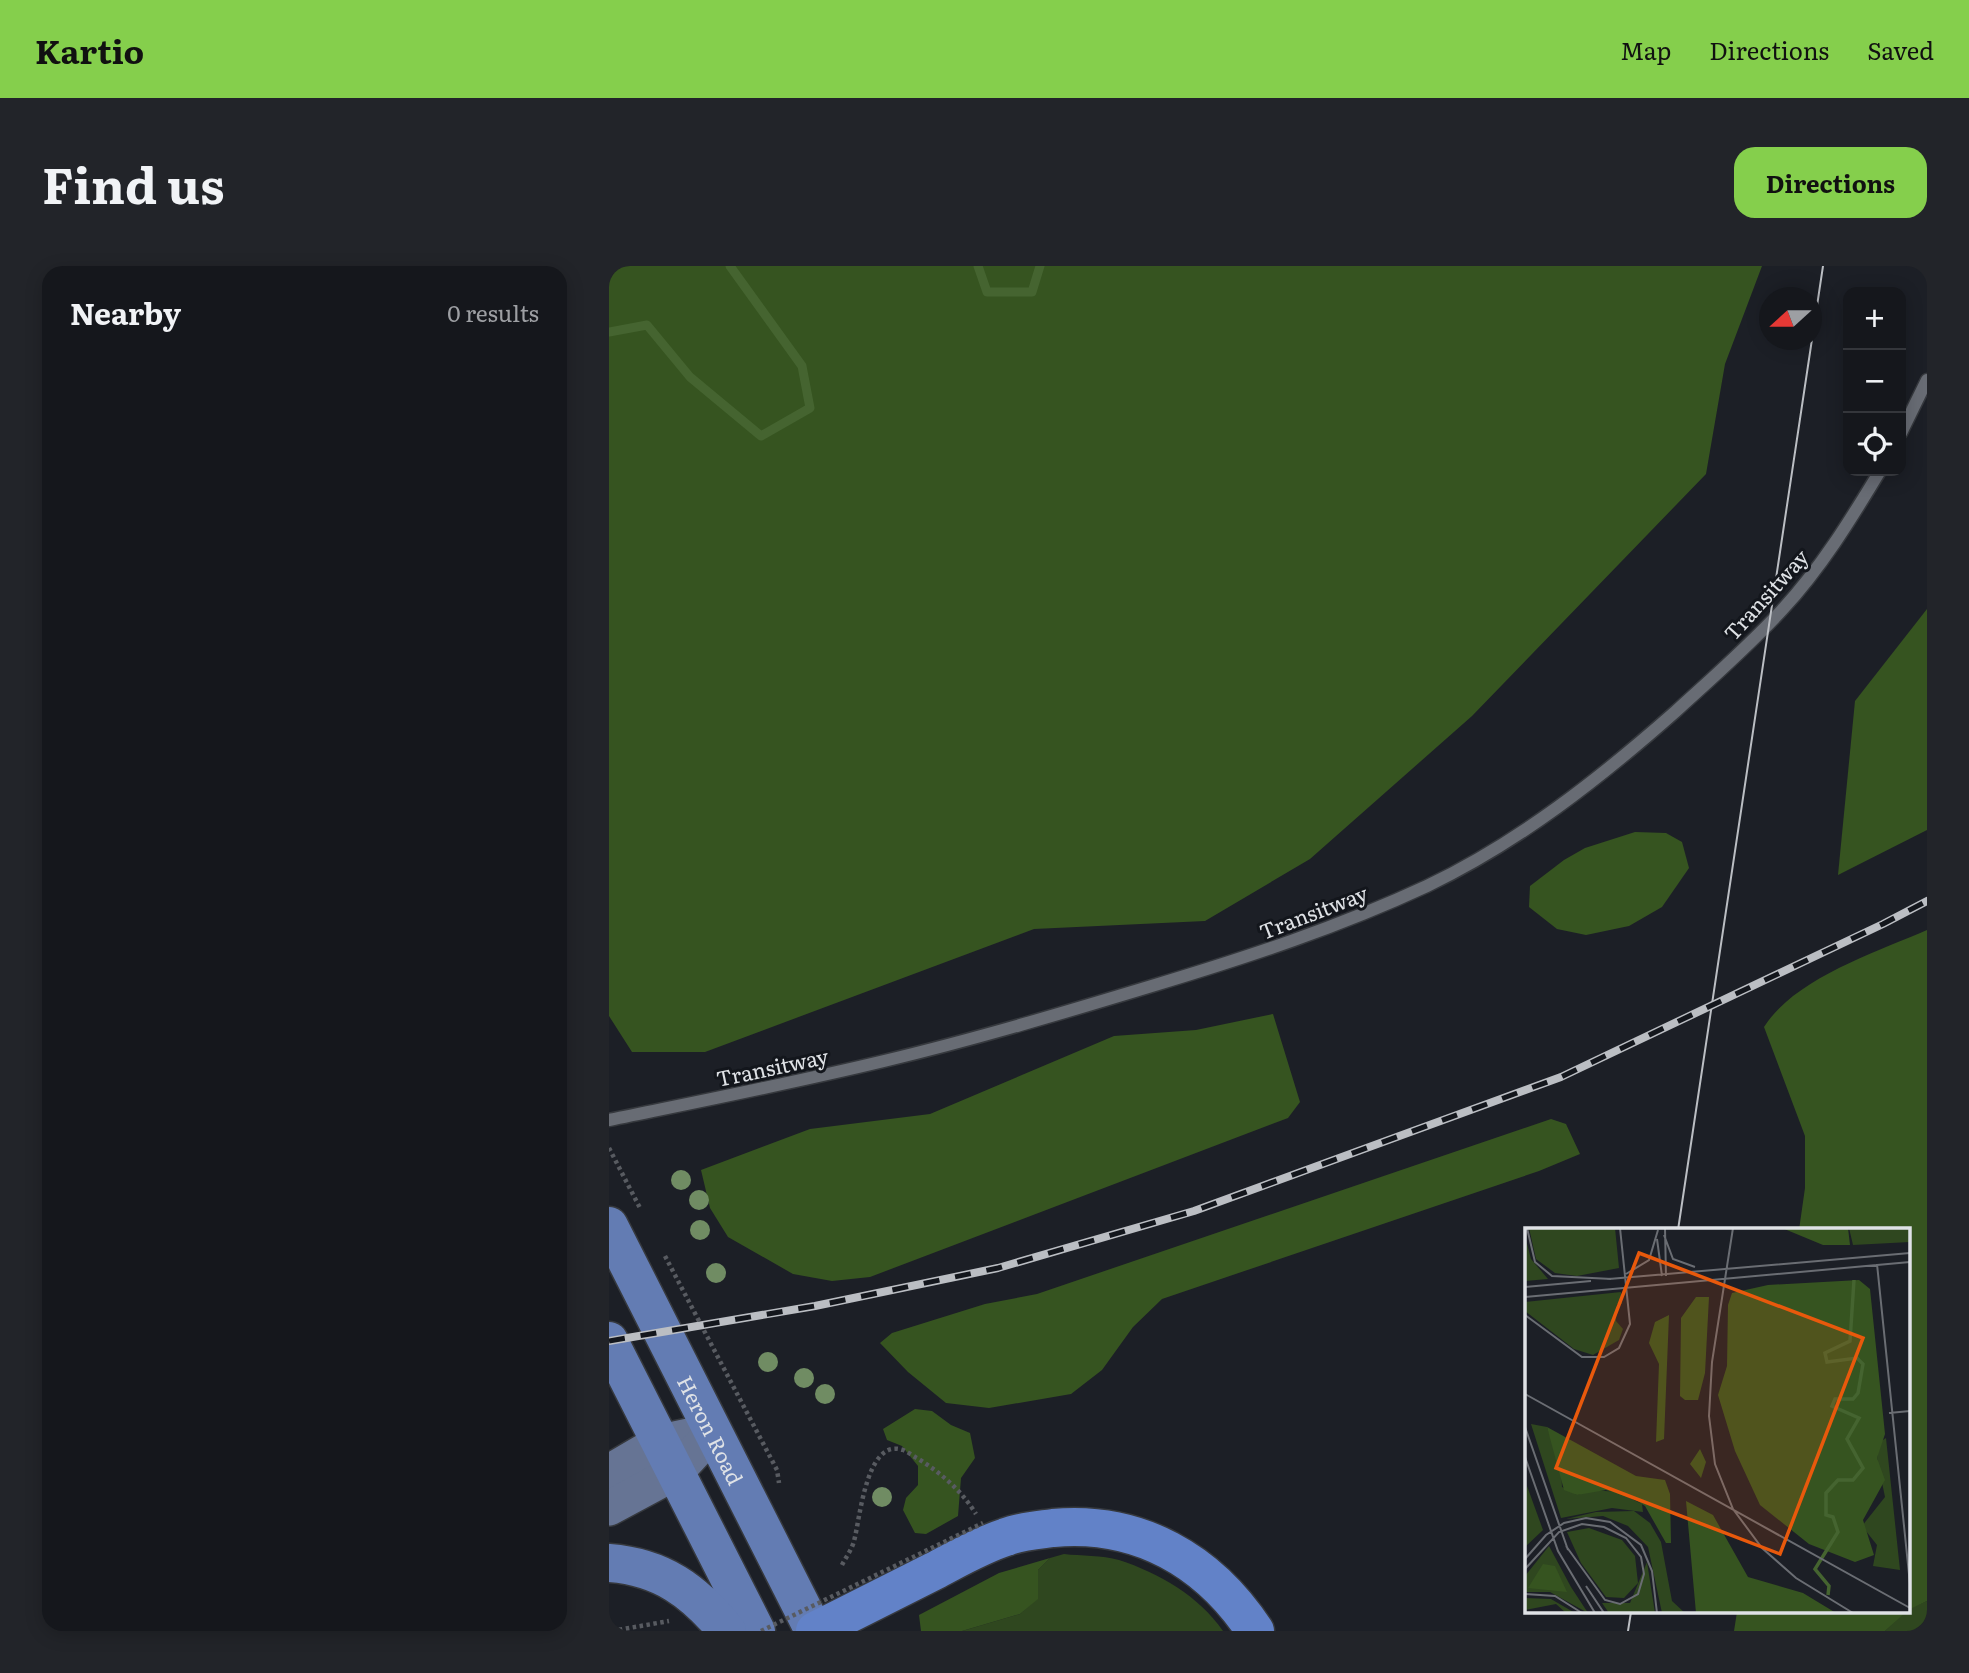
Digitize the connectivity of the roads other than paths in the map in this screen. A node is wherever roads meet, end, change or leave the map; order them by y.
1 (1927, 380) edge
2 (1906, 423) edge
3 (1877, 476) edge
4 (609, 1120) edge
5 (609, 1226) edge
6 (609, 1341) edge
7 (713, 1432) junction
8 (668, 1457) junction
9 (609, 1472) edge
10 (609, 1508) edge
11 (609, 1563) edge
12 (727, 1631) edge
13 (756, 1631) edge
14 (814, 1631) edge
15 (1255, 1631) edge

1 - 2 lane
3 - 4 lane, Transitway
5 - 7 main road, Heron Road
6 - 8 main road
7 - 8 main road
7 - 14 main road, Heron Road
8 - 9 main road
8 - 10 main road
8 - 13 main road
11 - 12 main road
14 - 15 highway

